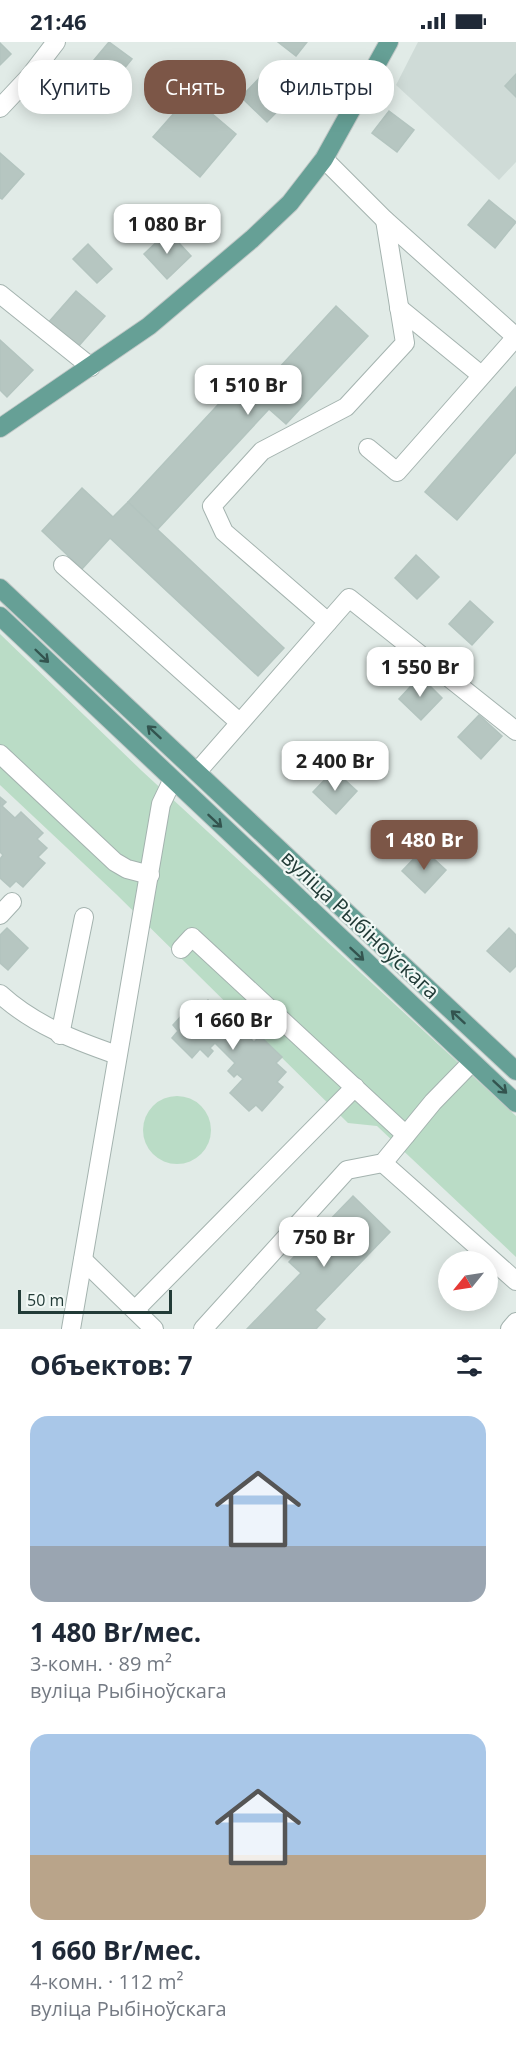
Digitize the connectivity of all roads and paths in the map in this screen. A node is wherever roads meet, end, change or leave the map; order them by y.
1 (56, 42) edge
2 (389, 42) edge
3 (0, 108) edge
4 (324, 159) junction
5 (385, 220) junction
6 (0, 294) edge
7 (399, 308) junction
8 (516, 337) edge
9 (91, 367) junction
10 (481, 375) junction
11 (5, 424) edge
12 (0, 438) edge
13 (368, 448) dead end
14 (63, 565) dead end
15 (0, 588) edge
16 (0, 616) edge
17 (328, 622) junction
18 (238, 722) junction
19 (516, 731) edge
20 (0, 754) edge
21 (197, 772) junction
22 (172, 781) junction
23 (150, 874) junction
24 (84, 917) dead end
25 (181, 949) dead end
26 (0, 994) edge
27 (60, 1035) junction
28 (117, 1054) junction
29 (472, 1062) junction
30 (516, 1071) edge
31 (355, 1087) junction
32 (516, 1103) edge
33 (406, 1135) junction
34 (383, 1163) junction
35 (83, 1260) junction
36 (516, 1281) edge
37 (135, 1311) junction
38 (516, 1322) edge
39 (71, 1329) edge
40 (154, 1329) edge
41 (203, 1329) edge
42 (510, 1329) edge

1 - 3 street
2 - 4 main road
4 - 5 street
4 - 9 main road
5 - 7 street
5 - 8 street
6 - 9 street
7 - 10 street
7 - 17 street
8 - 10 street
9 - 11 main road
10 - 13 street
11 - 12 main road
14 - 18 street
21 -> 15 main road, вуліца Рыбіноўскага
16 -> 22 main road, вуліца Рыбіноўскага
17 - 18 street
17 - 19 street
18 - 21 street
20 - 23 street
30 -> 21 main road, вуліца Рыбіноўскага
22 - 23 street
22 -> 29 main road, вуліца Рыбіноўскага
23 - 28 street
24 - 27 street
25 - 31 street
26 - 27 street
27 - 28 street
28 - 35 street
29 -> 32 main road, вуліца Рыбіноўскага
29 - 33 street
31 - 33 street
31 - 37 street
33 - 34 street
34 - 36 street
34 - 41 street
35 - 37 street
35 - 39 street
37 - 40 street
38 - 42 street

